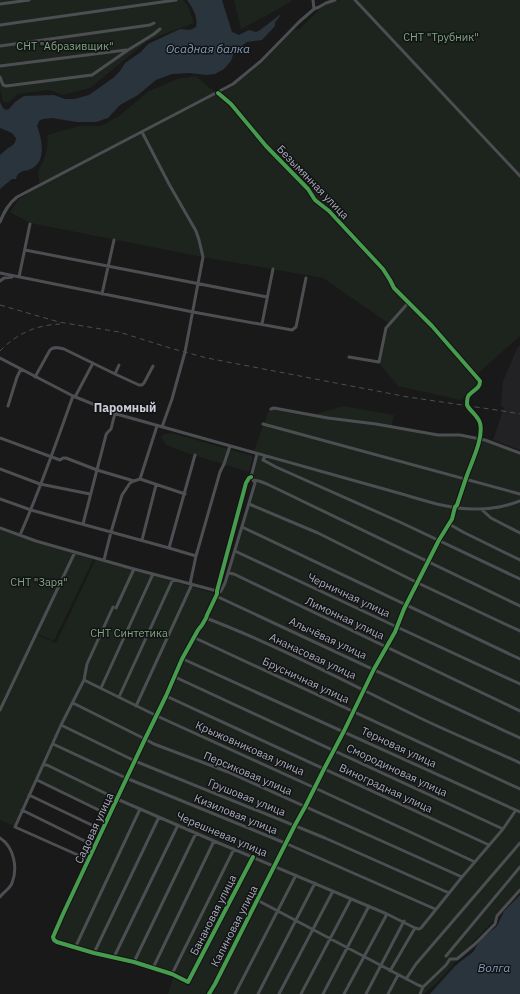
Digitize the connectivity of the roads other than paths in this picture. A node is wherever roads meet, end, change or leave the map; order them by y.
1 (29, 0) edge
2 (176, 0) edge
3 (313, 0) edge
4 (335, 0) edge
5 (355, 0) edge
6 (0, 4) edge
7 (314, 9) junction
8 (154, 22) dead end
9 (0, 25) edge
10 (160, 29) dead end
11 (0, 46) edge
12 (128, 50) junction
13 (0, 66) edge
14 (0, 77) edge
15 (218, 93) junction
16 (142, 132) junction
17 (520, 176) edge
18 (0, 222) edge
19 (30, 224) dead end
20 (114, 240) dead end
21 (25, 250) junction
22 (108, 267) junction
23 (273, 269) dead end
24 (0, 274) edge
25 (14, 276) junction
26 (19, 277) junction
27 (306, 278) dead end
28 (0, 281) edge
29 (198, 284) junction
30 (102, 294) junction
31 (267, 297) junction
32 (410, 302) junction
33 (193, 312) junction
34 (262, 324) junction
35 (349, 357) dead end
36 (0, 358) edge
37 (93, 363) junction
38 (119, 364) dead end
39 (153, 366) dead end
40 (21, 369) junction
41 (115, 374) junction
42 (35, 377) junction
43 (74, 397) junction
44 (8, 406) dead end
45 (271, 409) dead end
46 (115, 413) junction
47 (263, 424) dead end
48 (157, 426) junction
49 (162, 427) junction
50 (0, 438) edge
51 (480, 439) junction
52 (230, 446) junction
53 (520, 453) edge
54 (257, 454) junction
55 (195, 455) dead end
56 (265, 456) junction
57 (51, 457) junction
58 (0, 469) edge
59 (97, 470) junction
60 (252, 478) junction
61 (465, 479) junction
62 (140, 480) junction
63 (134, 481) junction
64 (40, 484) junction
65 (156, 485) junction
66 (90, 494) junction
67 (185, 494) junction
68 (520, 494) edge
69 (0, 499) edge
70 (519, 502) edge
71 (249, 504) junction
72 (455, 507) junction
73 (481, 509) junction
74 (31, 510) junction
75 (83, 524) junction
76 (449, 524) junction
77 (242, 527) junction
78 (0, 528) edge
79 (111, 532) junction
80 (520, 533) edge
81 (20, 535) junction
82 (142, 540) junction
83 (439, 540) junction
84 (169, 548) junction
85 (235, 551) junction
86 (75, 552) junction
87 (196, 556) junction
88 (104, 560) junction
89 (520, 560) edge
90 (428, 561) junction
91 (134, 569) junction
92 (228, 573) junction
93 (153, 574) junction
94 (173, 579) junction
95 (520, 579) edge
96 (418, 583) junction
97 (191, 584) junction
98 (216, 594) junction
99 (407, 605) junction
100 (520, 606) edge
101 (206, 618) junction
102 (397, 627) junction
103 (520, 631) edge
104 (194, 637) junction
105 (386, 647) junction
106 (183, 659) junction
107 (520, 659) edge
108 (374, 669) junction
109 (175, 677) junction
110 (84, 680) junction
111 (520, 684) edge
112 (101, 688) junction
113 (364, 690) junction
114 (118, 696) junction
115 (166, 696) junction
116 (73, 703) junction
117 (136, 706) junction
118 (0, 710) edge
119 (354, 711) junction
120 (520, 711) edge
121 (157, 716) junction
122 (61, 726) junction
123 (344, 731) junction
124 (520, 738) edge
125 (145, 739) junction
126 (53, 744) junction
127 (334, 751) junction
128 (135, 761) junction
129 (520, 763) edge
130 (44, 765) junction
131 (324, 769) junction
132 (126, 778) junction
133 (37, 780) junction
134 (315, 788) junction
135 (520, 789) edge
136 (29, 795) junction
137 (117, 799) junction
138 (305, 807) junction
139 (140, 809) junction
140 (22, 810) junction
141 (516, 810) junction
142 (520, 812) edge
143 (109, 815) junction
144 (159, 817) junction
145 (178, 825) junction
146 (295, 825) junction
147 (503, 829) junction
148 (102, 830) junction
149 (196, 833) junction
150 (0, 838) edge
151 (214, 841) junction
152 (285, 843) junction
153 (520, 843) edge
154 (489, 845) junction
155 (95, 846) junction
156 (234, 849) junction
157 (253, 857) junction
158 (89, 860) junction
159 (475, 862) junction
160 (274, 866) junction
161 (520, 867) edge
162 (296, 875) junction
163 (462, 877) junction
164 (315, 883) junction
165 (520, 890) edge
166 (333, 891) junction
167 (449, 893) junction
168 (0, 897) edge
169 (351, 899) junction
170 (257, 900) junction
171 (369, 906) junction
172 (435, 909) junction
173 (278, 911) junction
174 (387, 914) junction
175 (295, 920) junction
176 (404, 922) junction
177 (415, 928) junction
178 (312, 930) junction
179 (330, 939) junction
180 (75, 948) junction
181 (347, 948) junction
182 (94, 953) junction
183 (446, 956) dead end
184 (114, 957) junction
185 (364, 957) junction
186 (134, 962) junction
187 (381, 966) junction
188 (153, 968) junction
189 (390, 971) junction
190 (172, 974) junction
191 (398, 975) junction
192 (406, 979) junction
193 (188, 982) joint
194 (423, 987) junction
195 (209, 994) edge
196 (235, 994) edge
197 (258, 994) edge
198 (279, 994) edge
199 (300, 994) edge
200 (323, 994) edge
201 (344, 994) edge
202 (366, 994) edge
203 (388, 994) edge
204 (420, 994) edge

1 - 6 street
2 - 9 street
3 - 7 street
4 - 7 street
5 - 17 street
7 - 15 street
8 - 11 street
10 - 12 street
12 - 13 street
12 - 14 street
15 - 16 street
15 - 32 street, Безымянная улица
16 - 18 street
16 - 29 street
19 - 21 street
20 - 22 street
21 - 22 street
21 - 26 street
22 - 29 street
22 - 30 street
23 - 31 street
24 - 25 street
25 - 26 street
25 - 28 street
26 - 30 street
27 - 34 street
29 - 31 street
29 - 33 street
30 - 33 street
31 - 34 street
32 - 35 street
32 - 51 street, Безымянная улица
33 - 34 street
33 - 49 street
36 - 40 street
37 - 41 street
37 - 42 street
37 - 43 street
38 - 41 street
39 - 41 street
40 - 42 street
40 - 44 street
42 - 43 street
43 - 46 street
43 - 57 street
45 - 51 street
46 - 48 street
46 - 59 street
47 - 61 street
48 - 49 street
48 - 62 street
49 - 52 street
50 - 57 street
51 - 53 street
51 - 61 street, Калиновая улица
52 - 54 street
52 - 87 street
54 - 56 street
54 - 60 street
55 - 67 street
56 - 72 street
56 - 83 street
57 - 59 street
57 - 64 street
58 - 64 street
59 - 63 street
59 - 66 street
60 - 71 street
60 - 90 street
60 - 98 street
61 - 68 street
61 - 72 street, Калиновая улица
62 - 63 street
62 - 65 street
63 - 79 street
64 - 66 street
64 - 74 street
65 - 67 street
65 - 82 street
66 - 75 street
67 - 84 street
69 - 74 street
70 - 73 street
71 - 77 street
71 - 96 street
72 - 73 street
72 - 76 street, Калиновая улица
73 - 80 street
74 - 75 street
74 - 81 street
75 - 79 street
76 - 83 street, Калиновая улица
76 - 89 street
77 - 85 street
77 - 99 street
78 - 81 street, Алычёвая улица
79 - 82 street
79 - 88 street
81 - 86 street, Алычёвая улица
82 - 84 street
83 - 90 street, Калиновая улица
83 - 95 street
84 - 87 street
85 - 92 street
85 - 102 street, Черничная улица
86 - 88 street, Алычёвая улица
86 - 118 street
87 - 97 street
88 - 91 street, Алычёвая улица
90 - 96 street, Калиновая улица
90 - 100 street
91 - 93 street, Алычёвая улица
91 - 110 street
92 - 98 street
92 - 105 street, Лимонная улица
93 - 94 street, Алычёвая улица
93 - 112 street
94 - 97 street, Алычёвая улица
94 - 114 street
96 - 99 street, Калиновая улица
96 - 103 street
97 - 98 street, Алычёвая улица
97 - 117 street
98 - 101 street, Садовая улица
98 - 108 street, Алычёвая улица
99 - 102 street, Калиновая улица
99 - 107 street
101 - 104 street, Садовая улица
101 - 113 street, Ананасовая улица
102 - 105 street, Калиновая улица
102 - 111 street, Черничная улица
104 - 106 street, Садовая улица
104 - 119 street, Брусничная улица
105 - 108 street, Калиновая улица
105 - 120 street, Лимонная улица
106 - 109 street, Садовая улица
106 - 123 street, Терновая улица
108 - 113 street, Калиновая улица
108 - 124 street, Алычёвая улица
109 - 115 street, Садовая улица
109 - 127 street, Смородиновая улица
110 - 112 street, Крыжовниковая улица
110 - 116 street
112 - 114 street, Крыжовниковая улица
113 - 119 street, Калиновая улица
113 - 129 street, Ананасовая улица
114 - 117 street, Крыжовниковая улица
115 - 121 street, Садовая улица
115 - 131 street, Виноградная улица
116 - 122 street
116 - 125 street, Персиковая улица
117 - 121 street, Крыжовниковая улица
119 - 123 street, Калиновая улица
119 - 135 street, Брусничная улица
121 - 125 street, Садовая улица
121 - 134 street, Крыжовниковая улица
122 - 126 street
122 - 128 street, Грушовая улица
123 - 127 street, Калиновая улица
123 - 141 street, Терновая улица
125 - 128 street, Садовая улица
125 - 138 street, Персиковая улица
126 - 130 street
126 - 132 street, Кизиловая улица
127 - 131 street, Калиновая улица
127 - 147 street, Смородиновая улица
128 - 132 street, Садовая улица
128 - 146 street, Грушовая улица
130 - 133 street
130 - 137 street, Черешневая улица
131 - 134 street, Калиновая улица
131 - 154 street, Виноградная улица
132 - 137 street, Садовая улица
132 - 152 street, Кизиловая улица
133 - 136 street
133 - 143 street
134 - 138 street, Калиновая улица
134 - 159 street, Крыжовниковая улица
136 - 140 street
136 - 148 street
137 - 139 street, Черешневая улица
137 - 143 street, Садовая улица
138 - 146 street, Калиновая улица
138 - 163 street, Персиковая улица
139 - 144 street, Черешневая улица
139 - 180 street
140 - 155 street
140 - 158 street
141 - 142 street, Терновая улица
141 - 147 street
143 - 148 street, Садовая улица
144 - 145 street, Черешневая улица
144 - 182 street
145 - 149 street, Черешневая улица
145 - 184 street
146 - 152 street, Калиновая улица
146 - 167 street, Грушовая улица
147 - 154 street
148 - 155 street, Садовая улица
149 - 151 street, Черешневая улица
149 - 186 street
150 - 168 street
151 - 156 street, Черешневая улица
151 - 188 street
152 - 160 street, Калиновая улица
152 - 172 street, Кизиловая улица
153 - 192 street
154 - 159 street
155 - 158 street, Садовая улица
156 - 157 street, Черешневая улица
156 - 190 street
157 - 160 street, Черешневая улица
157 - 193 street, Банановая улица
158 - 180 street, Садовая улица
159 - 163 street
160 - 162 street, Черешневая улица
160 - 170 street, Калиновая улица
161 - 183 street
162 - 164 street, Черешневая улица
162 - 173 street
163 - 167 street
164 - 166 street, Черешневая улица
164 - 175 street
165 - 194 street
166 - 169 street, Черешневая улица
166 - 178 street
167 - 172 street
169 - 171 street, Черешневая улица
169 - 179 street
170 - 173 street
170 - 195 street, Калиновая улица
171 - 174 street, Черешневая улица
171 - 181 street
172 - 177 street
173 - 175 street
173 - 196 street
174 - 176 street, Черешневая улица
174 - 185 street
175 - 178 street
175 - 197 street
176 - 177 street, Черешневая улица
176 - 187 street
177 - 189 street
178 - 179 street
178 - 198 street
179 - 181 street
179 - 199 street
180 - 182 street, Садовая улица
181 - 185 street
181 - 200 street
182 - 184 street, Садовая улица
184 - 186 street, Садовая улица
185 - 187 street
185 - 201 street
186 - 188 street, Садовая улица
187 - 189 street
187 - 202 street
188 - 190 street, Садовая улица
189 - 191 street
190 - 193 street, Садовая улица
191 - 192 street
191 - 203 street
192 - 194 street
194 - 204 street

